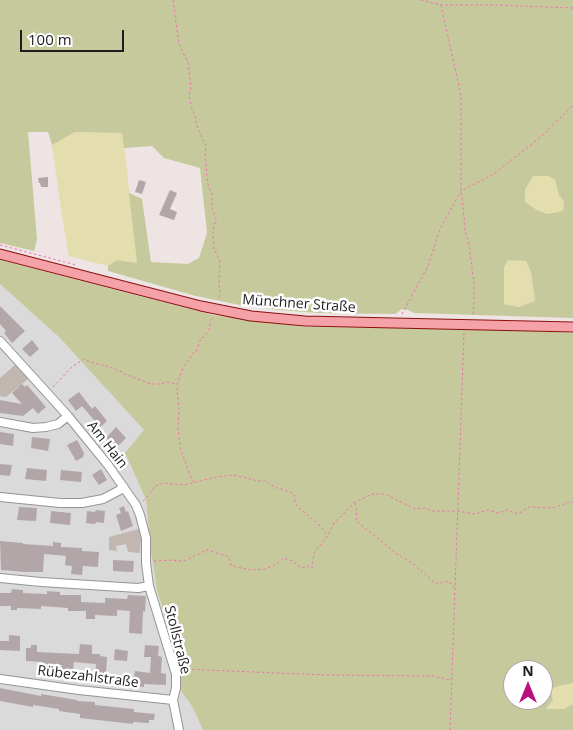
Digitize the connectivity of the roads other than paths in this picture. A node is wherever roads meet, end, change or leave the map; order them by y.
1 (5, 252) edge
2 (573, 327) edge
3 (0, 341) edge
4 (68, 416) junction
5 (0, 422) edge
6 (123, 486) junction
7 (0, 497) edge
8 (0, 578) edge
9 (149, 586) junction
10 (0, 679) edge
11 (173, 700) junction
12 (179, 730) edge

1 - 2 main road, Münchner Straße
3 - 4 street, Am Hain
4 - 5 street
4 - 6 street, Am Hain
6 - 7 street
6 - 9 street, Am Hain
8 - 9 street
9 - 11 street, Stollstraße
10 - 11 street, Rübezahlstraße
11 - 12 street, Stollstraße

